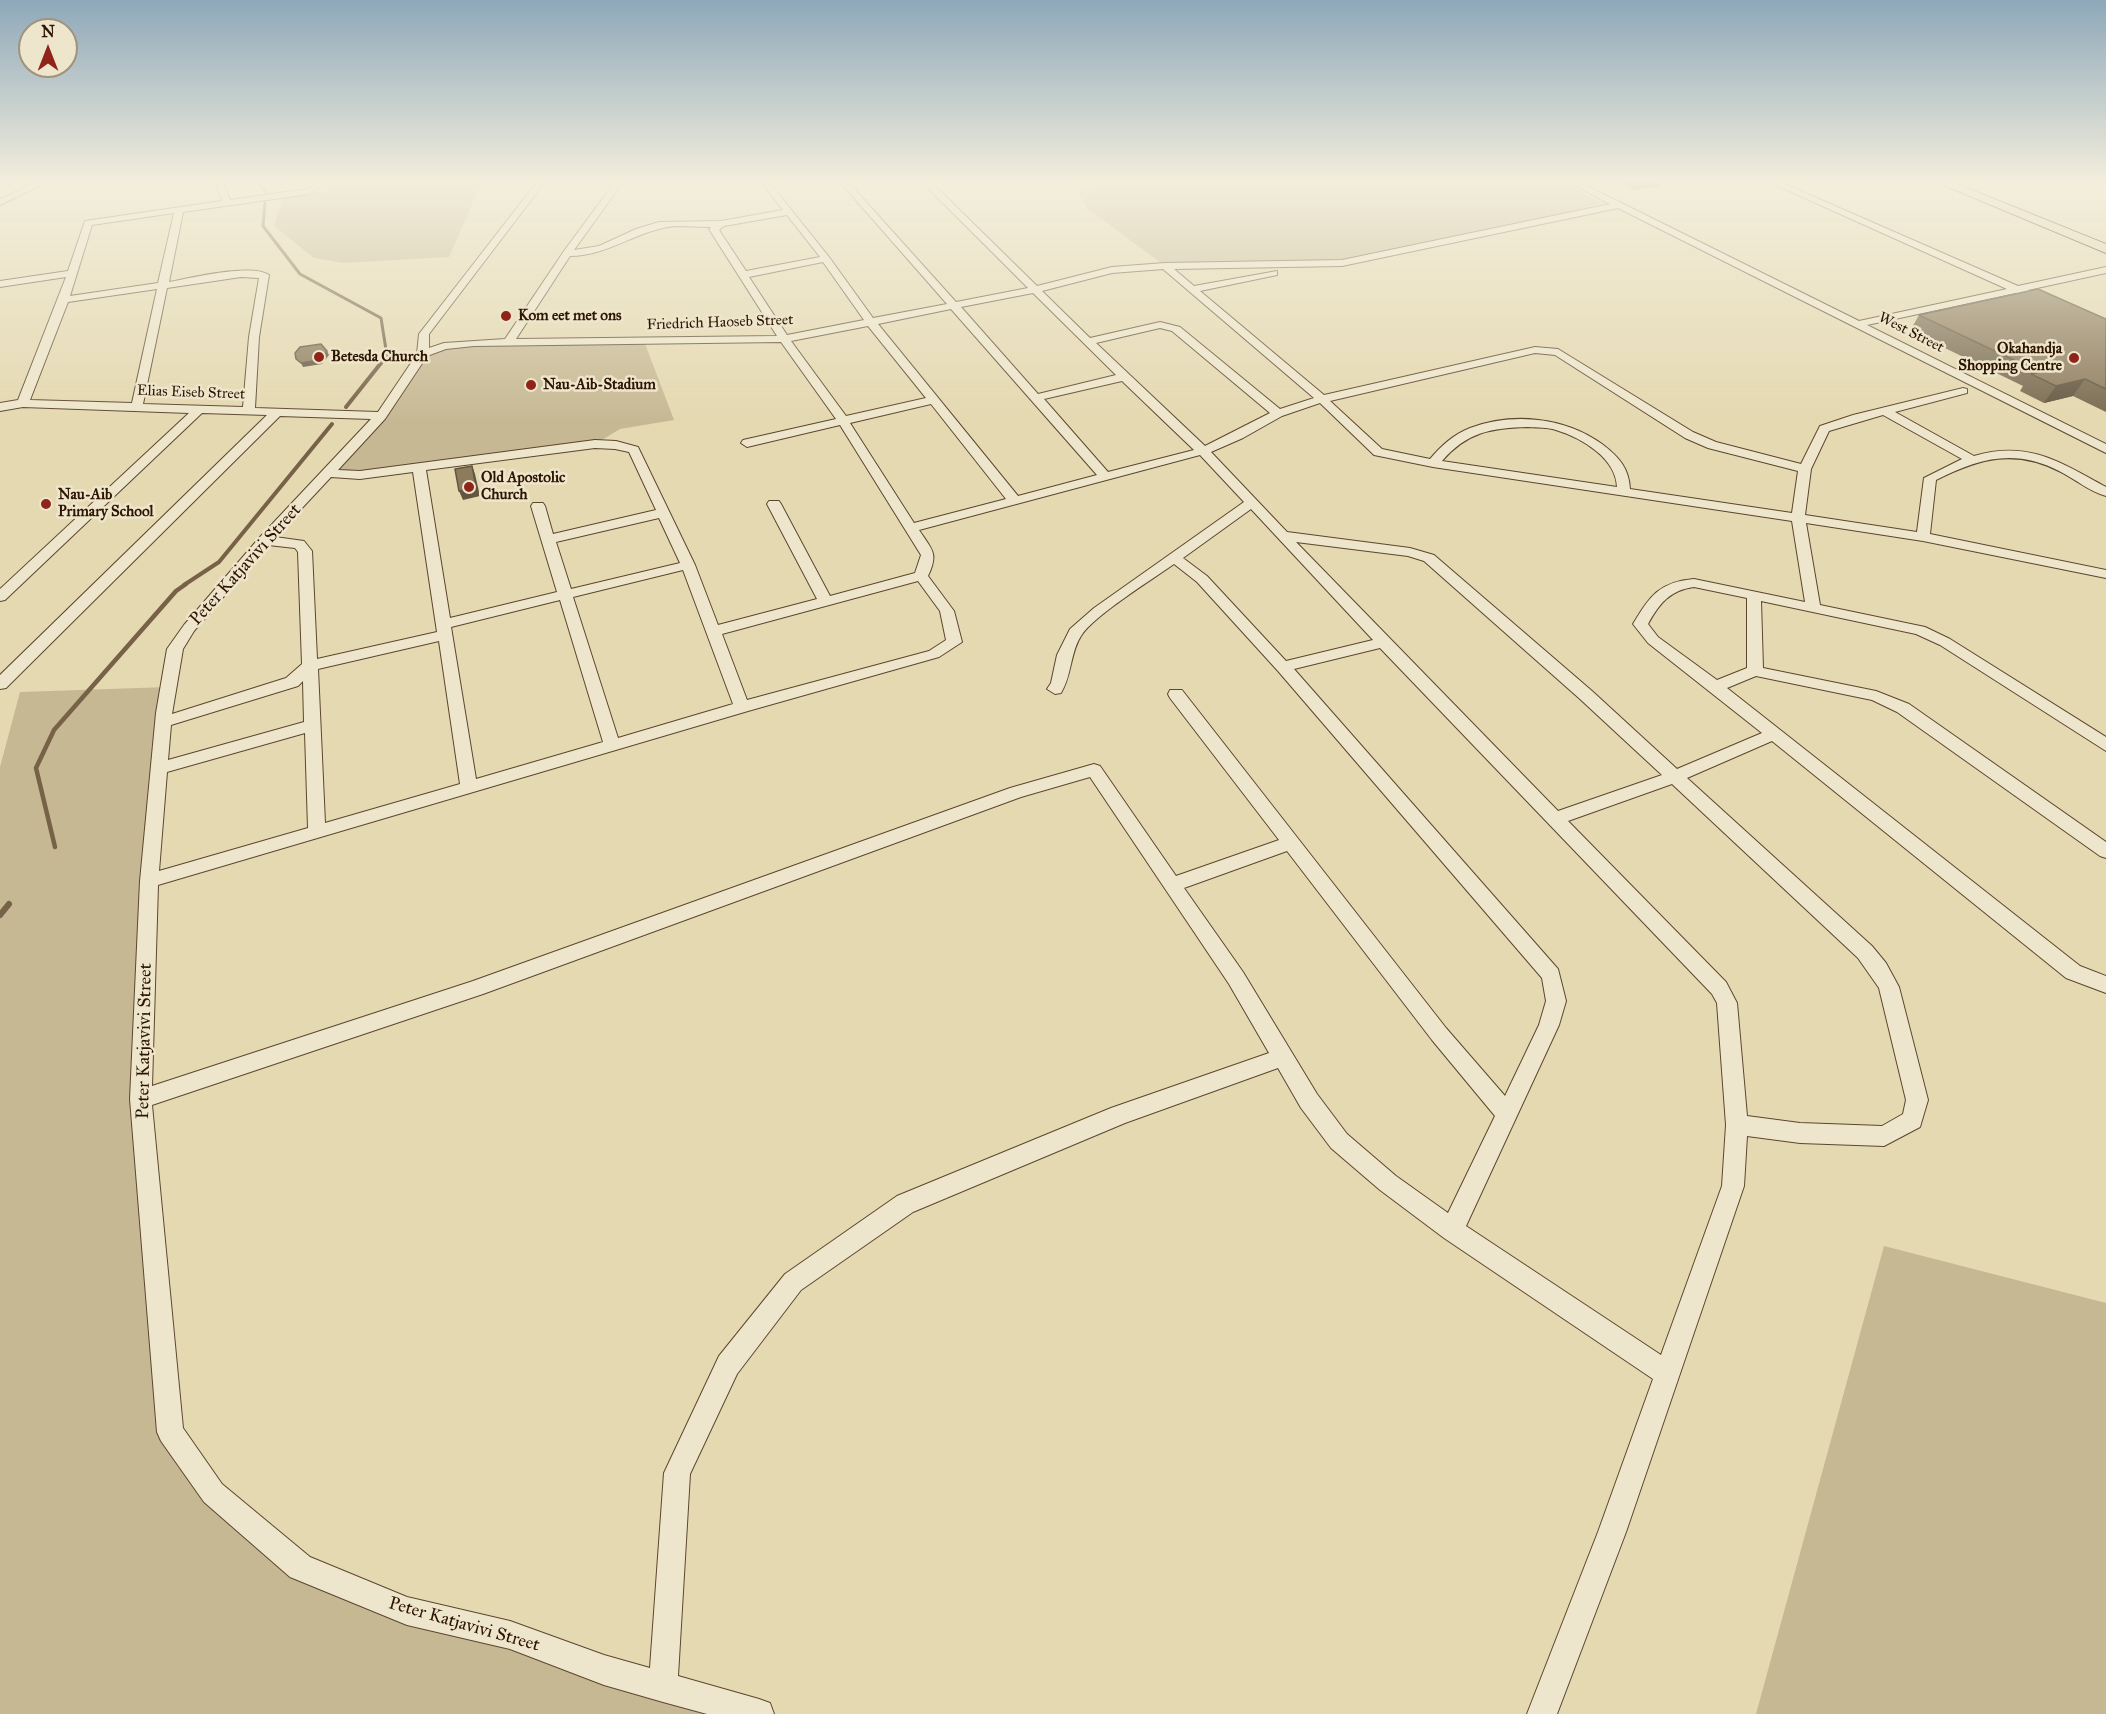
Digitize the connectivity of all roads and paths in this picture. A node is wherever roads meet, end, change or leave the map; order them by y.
1 (76, 262) edge
2 (169, 262) edge
3 (479, 262) edge
4 (562, 262) edge
5 (735, 262) edge
6 (809, 262) edge
7 (828, 262) edge
8 (914, 262) edge
9 (1009, 262) edge
10 (1335, 262) edge
11 (1734, 262) edge
12 (1951, 262) edge
13 (1316, 265) junction
14 (1166, 266) junction
15 (2106, 270) edge
16 (73, 273) junction
17 (743, 274) junction
18 (0, 284) edge
19 (164, 285) junction
20 (1037, 289) junction
21 (2016, 289) junction
22 (1193, 290) junction
23 (64, 300) junction
24 (953, 306) junction
25 (2056, 307) edge
26 (870, 321) junction
27 (1858, 324) junction
28 (784, 339) junction
29 (1090, 340) junction
30 (508, 343) junction
31 (423, 354) junction
32 (1124, 377) junction
33 (1963, 391) dead end
34 (1035, 398) junction
35 (1322, 399) junction
36 (932, 400) junction
37 (23, 403) junction
38 (137, 406) junction
39 (0, 407) edge
40 (201, 408) junction
41 (249, 410) junction
42 (278, 411) junction
43 (1278, 412) junction
44 (1887, 412) junction
45 (381, 416) junction
46 (844, 422) junction
47 (747, 443) dead end
48 (2106, 449) edge
49 (1203, 451) junction
50 (1972, 460) junction
51 (1433, 462) junction
52 (420, 468) junction
53 (1805, 469) junction
54 (330, 473) junction
55 (1106, 477) junction
56 (1624, 492) junction
57 (2106, 492) edge
58 (1015, 501) junction
59 (1251, 503) junction
60 (774, 504) dead end
61 (538, 506) dead end
62 (662, 513) junction
63 (1798, 517) junction
64 (910, 528) junction
65 (1282, 536) junction
66 (1923, 537) junction
67 (549, 539) junction
68 (265, 540) junction
69 (1174, 557) junction
70 (688, 565) junction
71 (2106, 574) edge
72 (921, 576) junction
73 (567, 594) junction
74 (1754, 596) junction
75 (0, 597) edge
76 (826, 602) junction
77 (1813, 608) junction
78 (444, 629) junction
79 (715, 631) junction
80 (1383, 642) junction
81 (309, 666) junction
82 (1283, 667) junction
83 (1755, 671) junction
84 (0, 684) edge
85 (1715, 687) junction
86 (1055, 689) dead end
87 (1176, 694) dead end
88 (742, 706) junction
89 (163, 722) junction
90 (312, 725) junction
91 (1773, 734) junction
92 (612, 745) junction
93 (2106, 745) edge
94 (159, 768) junction
95 (1674, 777) junction
96 (469, 787) junction
97 (1554, 819) junction
98 (316, 833) junction
99 (1292, 842) junction
100 (2106, 850) edge
101 (149, 881) junction
102 (1172, 885) junction
103 (2106, 985) edge
104 (1283, 1057) junction
105 (141, 1099) junction
106 (1507, 1114) junction
107 (1737, 1125) junction
108 (1452, 1230) junction
109 (1666, 1373) junction
110 (663, 1687) junction
111 (759, 1714) edge
112 (1542, 1714) edge

1 - 16 street
2 - 19 street
3 - 31 street, Peter Katjavivi Street
4 - 30 street
5 - 17 street
6 - 17 street
7 - 26 street
8 - 24 street
9 - 20 street
10 - 13 street, Friedrich Haoseb Street
11 - 27 street, West Street
12 - 21 street
13 - 14 street, Friedrich Haoseb Street
13 - 22 street
14 - 20 street, Friedrich Haoseb Street
14 - 22 street
15 - 21 street
16 - 18 street
16 - 23 street
17 - 28 street
19 - 23 street
19 - 38 street
19 - 41 street
20 - 24 street, Friedrich Haoseb Street
20 - 29 street
21 - 25 street
21 - 27 street
22 - 35 street
23 - 37 street
24 - 26 street, Friedrich Haoseb Street
24 - 34 street
26 - 28 street, Friedrich Haoseb Street
26 - 36 street
27 - 48 street, West Street
28 - 30 street, Friedrich Haoseb Street
28 - 46 street
29 - 32 street
29 - 43 street
30 - 31 street, Friedrich Haoseb Street
31 - 45 street, Peter Katjavivi Street
32 - 34 street
32 - 49 street
33 - 44 street
34 - 55 street
35 - 43 street
35 - 51 street
35 - 53 street
36 - 46 street
36 - 58 street
37 - 38 street, Elias Eiseb Street
37 - 39 street, Elias Eiseb Street
38 - 40 street, Elias Eiseb Street
40 - 41 street, Elias Eiseb Street
40 - 75 street
41 - 42 street, Elias Eiseb Street
42 - 45 street, Elias Eiseb Street
42 - 84 street
43 - 49 street
44 - 50 street
44 - 53 street
45 - 54 street, Peter Katjavivi Street
46 - 47 street
46 - 64 street
49 - 55 street
49 - 59 street
50 - 57 street
50 - 66 street
51 - 56 street
51 - 56 street
52 - 54 street
52 - 62 street
52 - 78 street
53 - 63 street
54 - 68 street, Peter Katjavivi Street
55 - 58 street
56 - 63 street
58 - 64 street
59 - 65 street
59 - 69 street
60 - 76 street
61 - 67 street
62 - 67 street
62 - 70 street
63 - 66 street
63 - 77 street
64 - 72 street
65 - 80 street
65 - 95 street
66 - 71 street
67 - 73 street
68 - 81 street
68 - 89 street, Peter Katjavivi Street
69 - 82 street
69 - 86 street
70 - 73 street
70 - 79 street
72 - 76 street
72 - 88 street
73 - 78 street
73 - 92 street
74 - 77 street
74 - 83 street
74 - 85 street
76 - 79 street
77 - 93 street
78 - 81 street
78 - 96 street
79 - 88 street
80 - 82 street
80 - 97 street
81 - 89 street
81 - 90 street
82 - 106 street
83 - 85 street
83 - 100 street
85 - 91 street
87 - 99 street
88 - 92 street
89 - 94 street, Peter Katjavivi Street
90 - 94 street
90 - 98 street
91 - 95 street
91 - 103 street
92 - 96 street
94 - 101 street, Peter Katjavivi Street
95 - 97 street
95 - 107 street
96 - 98 street
97 - 107 street
98 - 101 street
99 - 102 street
99 - 106 street
101 - 105 street, Peter Katjavivi Street
102 - 104 street
102 - 105 street
104 - 108 street
104 - 110 street
105 - 110 street, Peter Katjavivi Street
106 - 108 street
107 - 109 street
108 - 109 street
109 - 112 street
110 - 111 street, Peter Katjavivi Street

